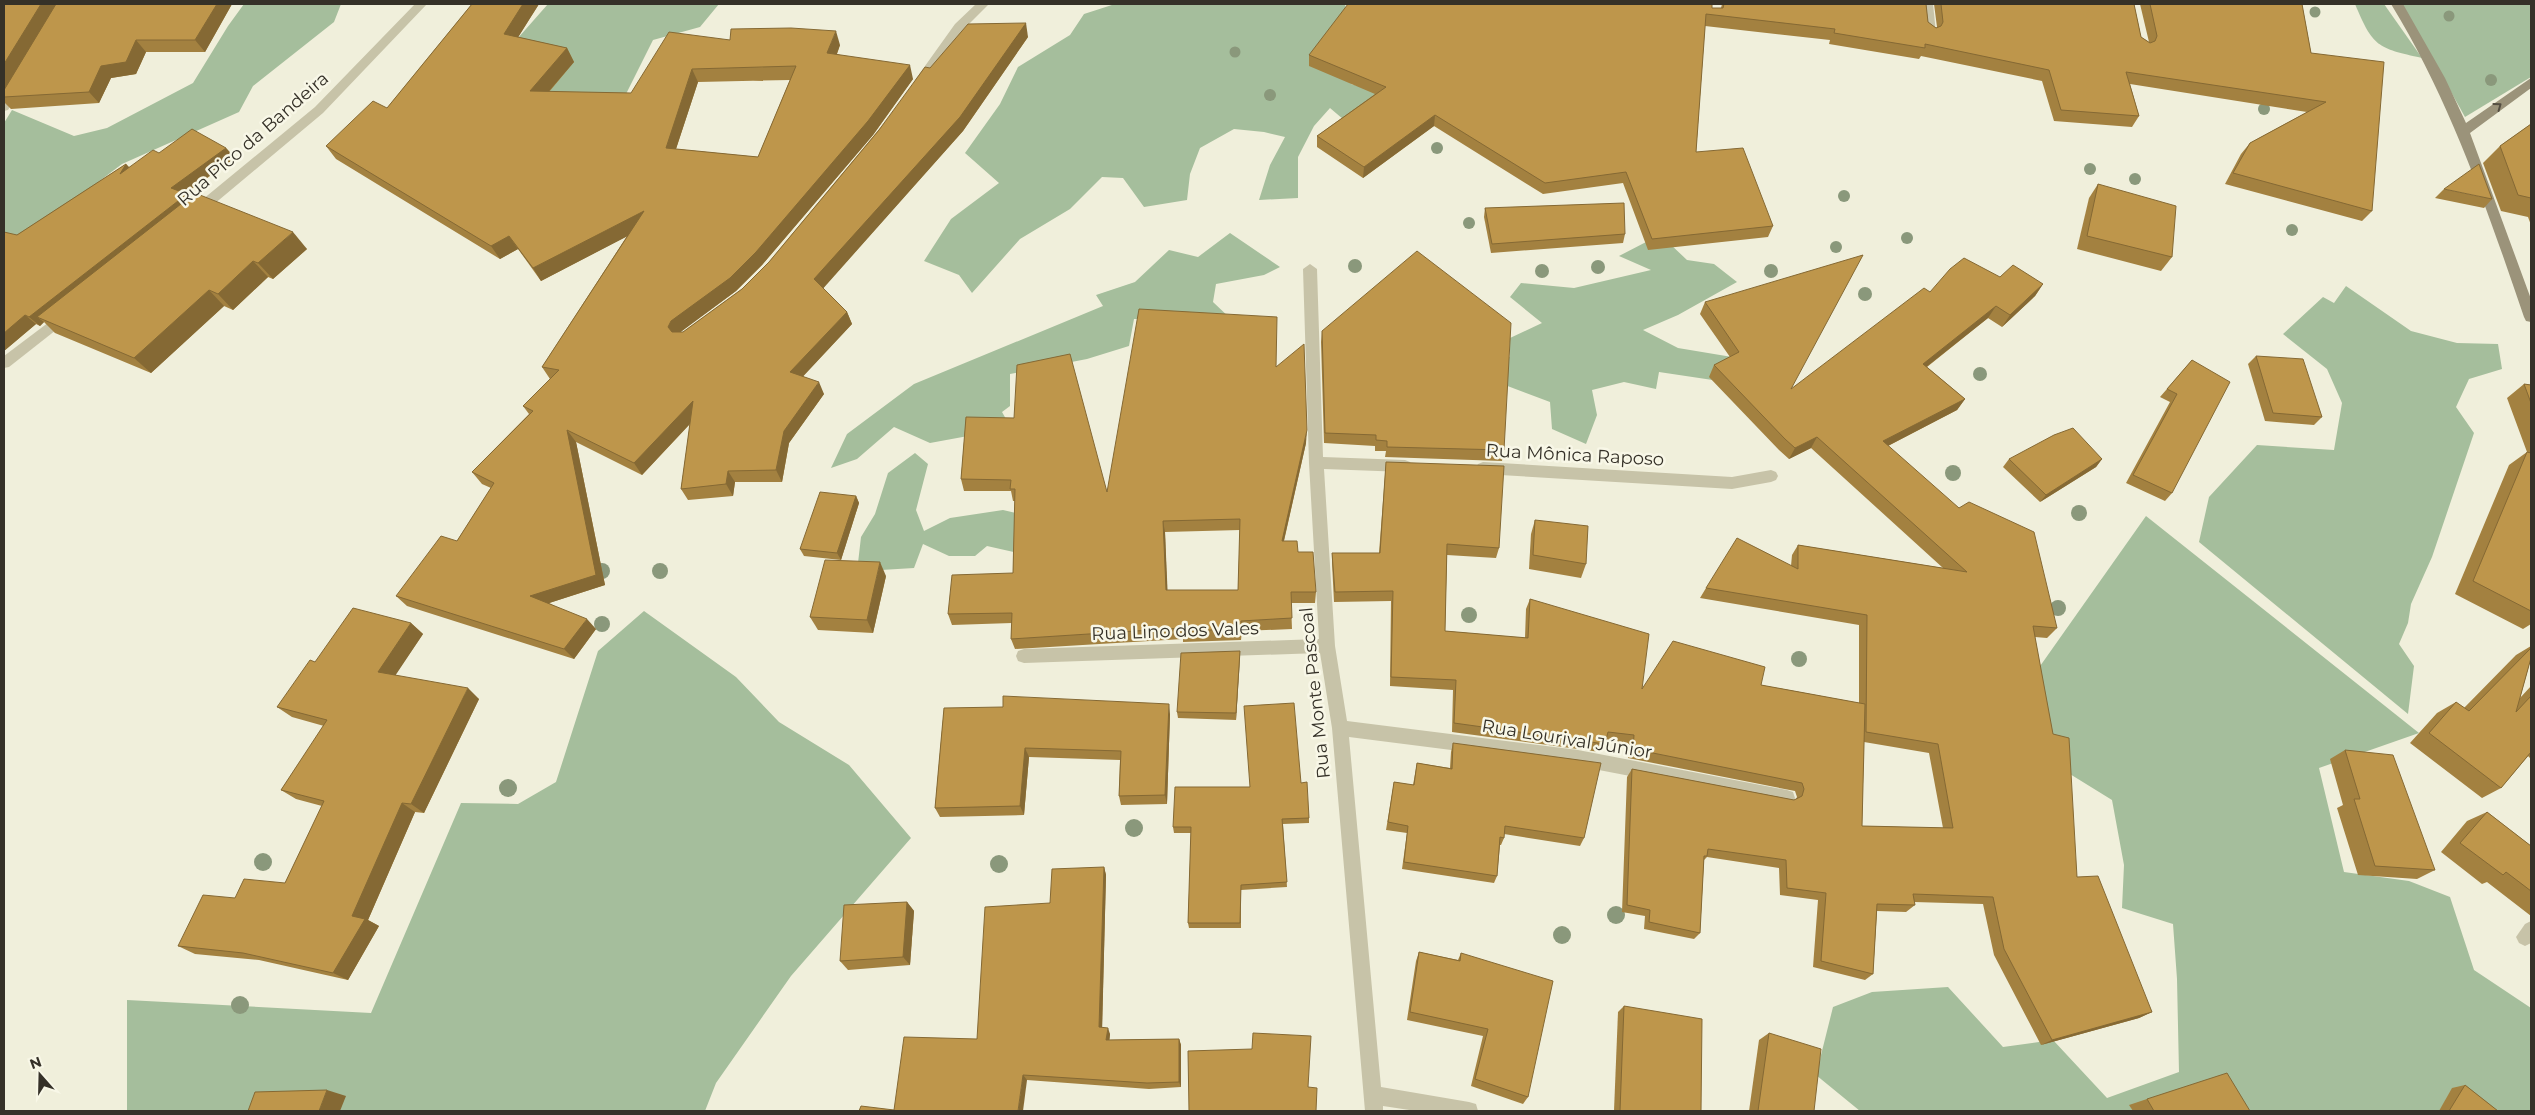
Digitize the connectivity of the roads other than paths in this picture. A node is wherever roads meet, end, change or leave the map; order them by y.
1 (421, 4) edge
2 (982, 4) edge
3 (1927, 4) edge
4 (2397, 4) edge
5 (1930, 33) edge
6 (22, 78) edge
7 (2531, 82) edge
8 (913, 91) edge
9 (4, 107) edge
10 (2464, 131) junction
11 (186, 220) edge
12 (1310, 269) dead end
13 (72, 309) edge
14 (2531, 316) edge
15 (4, 363) edge
16 (1316, 464) junction
17 (1419, 466) edge
18 (1469, 468) edge
19 (1771, 476) dead end
20 (1327, 646) junction
21 (1024, 656) edge
22 (1340, 728) junction
23 (1787, 798) edge
24 (1374, 1103) edge
25 (1470, 1111) edge

1 - 11 street, Rua Pico da Bandeira
2 - 8 street
3 - 5 street
4 - 10 main road
6 - 9 street
10 -> 7 main road
10 - 14 main road
12 - 16 street, Rua Monte Pascoal
13 - 15 street
16 - 17 street
16 - 20 street, Rua Monte Pascoal
18 - 19 street, Rua Mônica Raposo
20 - 21 street, Rua Lino dos Vales
20 - 22 street, Rua Monte Pascoal
22 - 23 street, Rua Lourival Júnior
22 - 24 street, Rua Monte Pascoal
24 - 25 street

